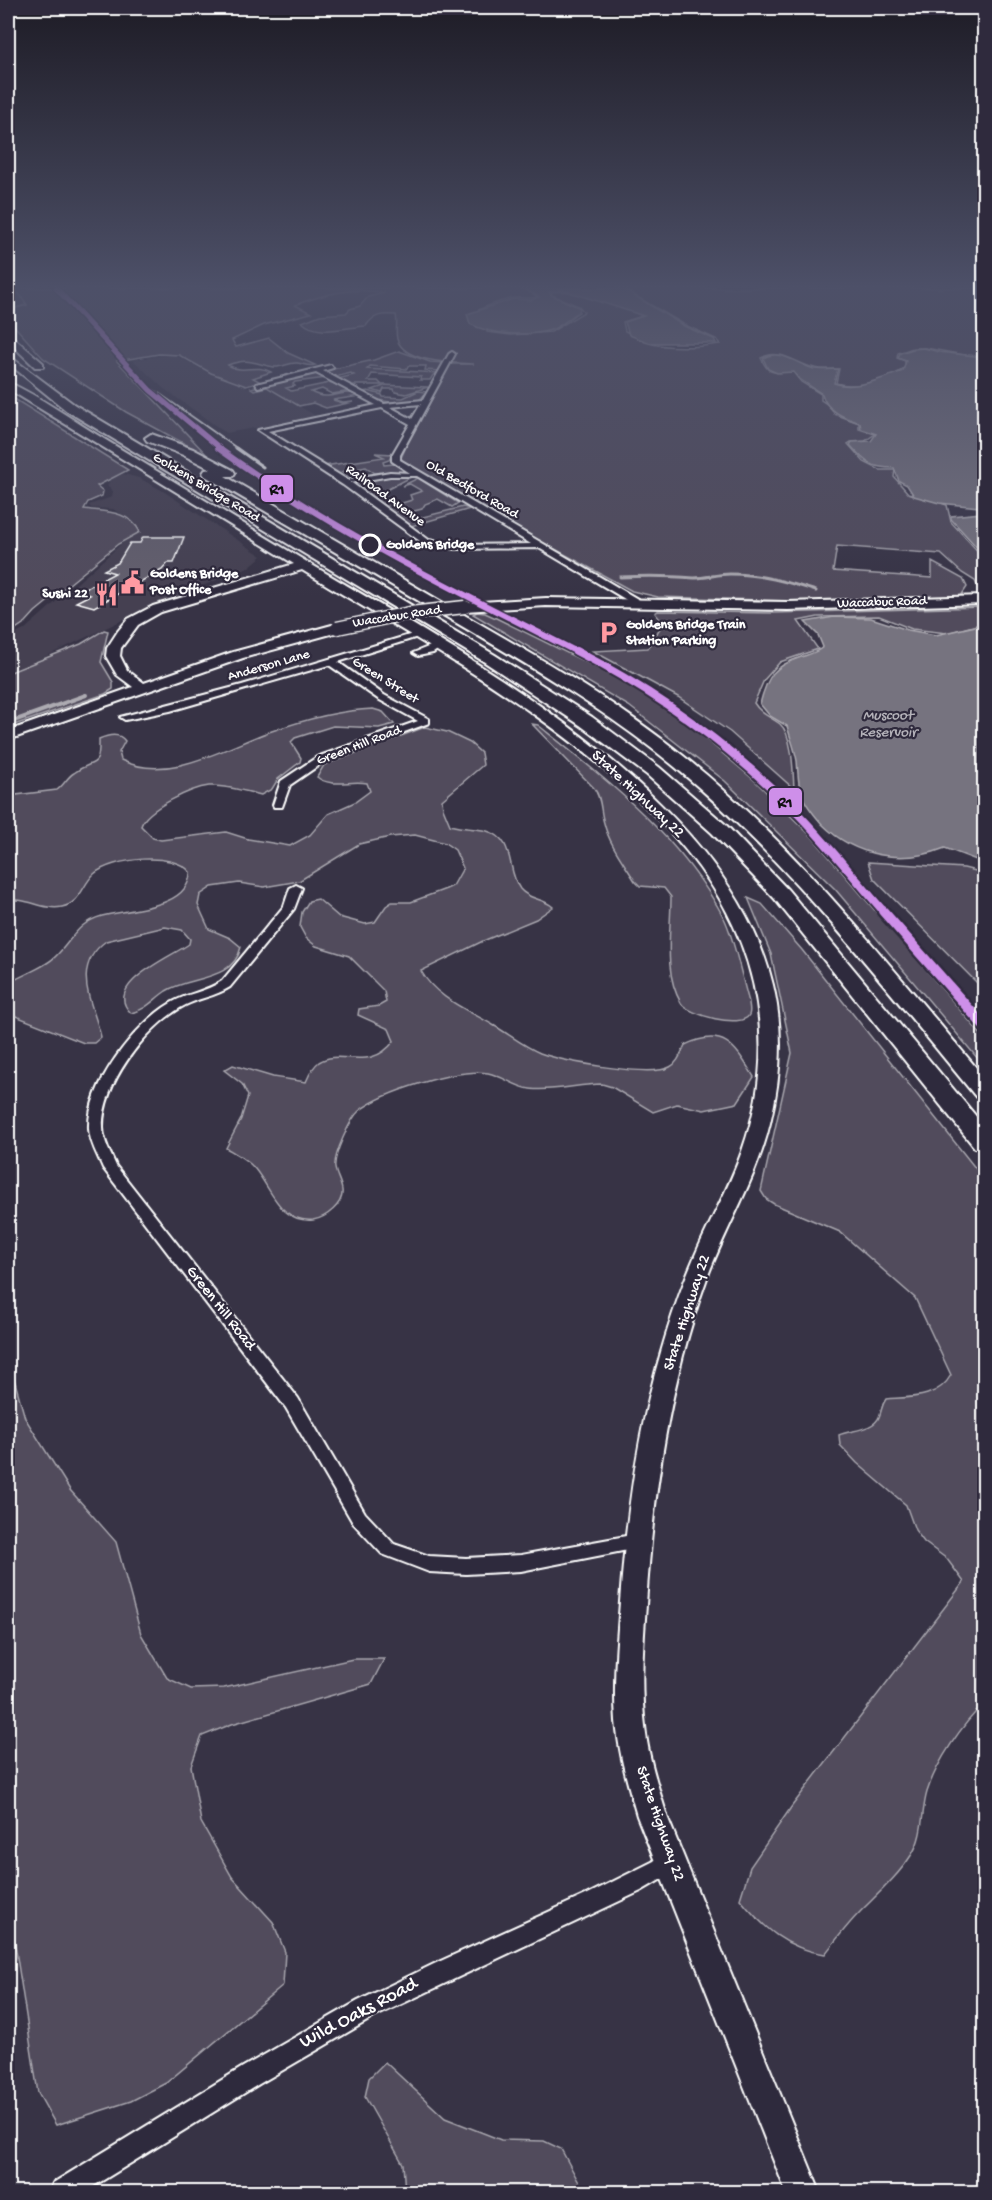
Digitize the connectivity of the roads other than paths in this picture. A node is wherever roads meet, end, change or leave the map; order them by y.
1 (17, 391) edge
2 (49, 391) edge
3 (355, 391) edge
4 (431, 391) edge
5 (425, 402) junction
6 (384, 406) junction
7 (414, 423) junction
8 (422, 477) junction
9 (353, 481) dead end
10 (540, 546) junction
11 (305, 565) junction
12 (359, 598) joint
13 (984, 600) edge
14 (638, 603) junction
15 (465, 607) junction
16 (425, 645) junction
17 (331, 662) junction
18 (142, 689) junction
19 (125, 717) dead end
20 (426, 721) joint
21 (8, 736) edge
22 (278, 805) dead end
23 (296, 888) dead end
24 (984, 1092) edge
25 (984, 1142) edge
26 (638, 1542) junction
27 (670, 1863) junction
28 (62, 2193) edge
29 (803, 2193) edge

1 - 11 main road, Goldens Bridge Road
2 - 25 highway
3 - 6 street
4 - 5 street, Old Bedford Road
5 - 6 street
5 - 7 street, Old Bedford Road
6 - 7 street
6 - 10 street, Railroad Avenue
7 - 8 street, Old Bedford Road
8 - 9 street
8 - 10 street, Old Bedford Road
10 - 14 street, Old Bedford Road
11 - 12 main road, Goldens Bridge Road
11 - 18 main road
12 - 16 main road, State Highway 22
13 - 14 main road, Waccabuc Road
14 - 15 main road, Waccabuc Road
15 - 18 main road, Waccabuc Road, bridge
15 - 24 highway
16 - 17 street, Anderson Lane
16 - 26 main road, State Highway 22
17 - 19 street, Anderson Lane
17 - 20 street, Green Street
18 - 21 main road, Waccabuc Road
20 - 22 street, Green Hill Road
23 - 26 street, Green Hill Road
26 - 27 main road, State Highway 22
27 - 28 street, Wild Oaks Road
27 - 29 main road, State Highway 22

